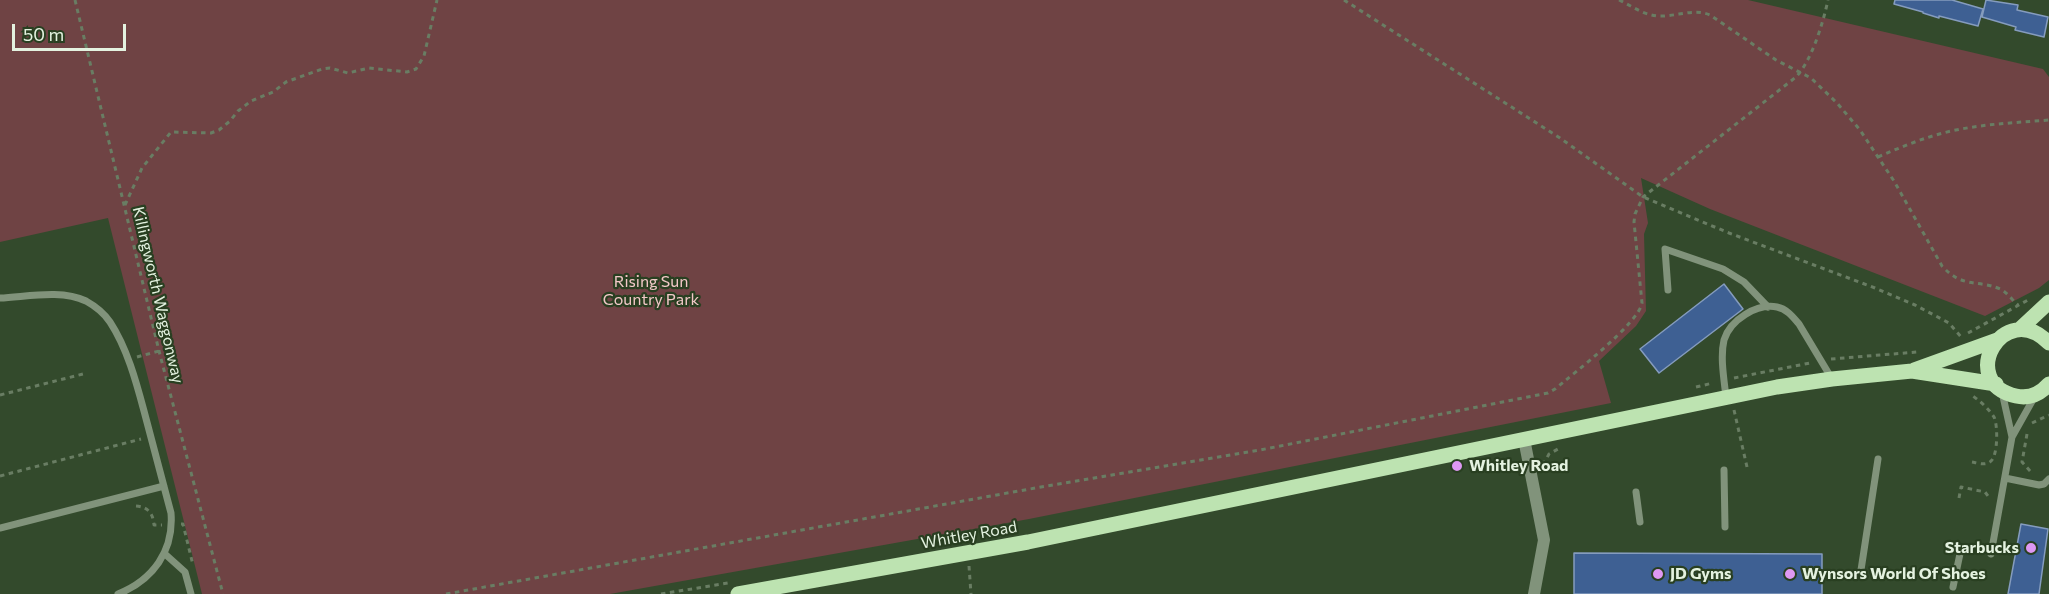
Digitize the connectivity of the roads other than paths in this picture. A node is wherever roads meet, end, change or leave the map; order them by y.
1 (1668, 290) dead end
2 (0, 298) edge
3 (2042, 299) edge
4 (1768, 307) junction
5 (2020, 329) junction
6 (1997, 340) junction
7 (2049, 343) edge
8 (1912, 371) junction
9 (1832, 379) junction
10 (1999, 387) junction
11 (2044, 391) edge
12 (1729, 402) junction
13 (2012, 437) junction
14 (1524, 439) junction
15 (1878, 459) dead end
16 (1724, 470) dead end
17 (2005, 478) junction
18 (2049, 479) edge
19 (164, 486) junction
20 (1636, 492) dead end
21 (1640, 522) dead end
22 (1725, 527) dead end
23 (0, 528) edge
24 (1961, 549) dead end
25 (165, 554) junction
26 (1991, 554) dead end
27 (1861, 570) dead end
28 (1953, 586) dead end
29 (118, 594) edge
30 (191, 594) edge
31 (738, 594) edge
32 (1534, 594) edge

1 - 4 lane
2 - 19 lane
3 - 5 main road, Whitley Road
4 - 9 lane
4 - 12 lane
5 - 6 main road, Whitley Road
5 - 7 main road
6 - 8 main road, Whitley Road
6 - 10 main road
8 - 9 main road, Whitley Road
8 - 10 main road, Whitley Road
9 - 12 main road, Whitley Road
10 - 11 main road, Whitley Road
10 - 13 lane
11 - 13 lane
12 - 14 main road, Whitley Road
13 - 17 lane
14 - 31 main road, Whitley Road
14 - 32 street
15 - 27 lane
16 - 22 lane
17 - 18 lane
17 - 26 lane
19 - 23 lane
19 - 25 lane
20 - 21 lane
24 - 28 lane
25 - 29 lane
25 - 30 lane

